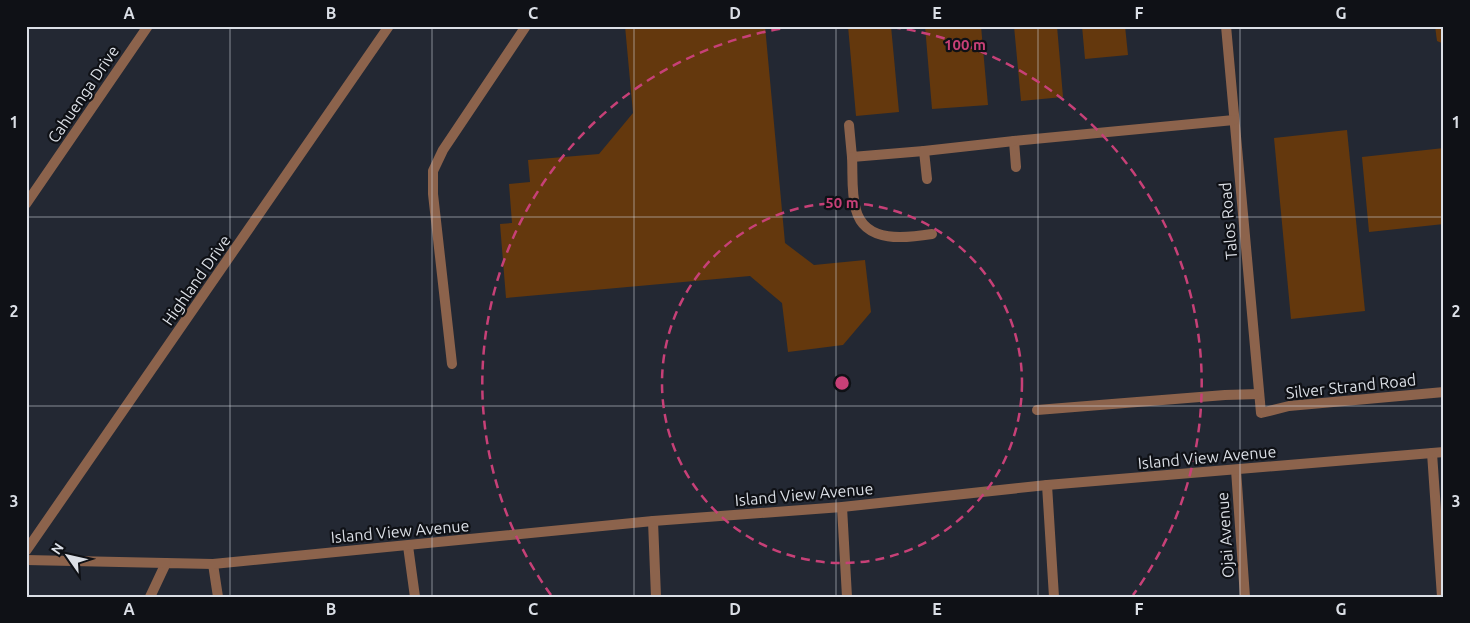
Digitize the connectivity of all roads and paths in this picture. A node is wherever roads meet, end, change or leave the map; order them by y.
1 (148, 26) edge
2 (389, 26) edge
3 (526, 26) edge
4 (1226, 26) edge
5 (1234, 120) junction
6 (849, 125) dead end
7 (1014, 141) junction
8 (924, 151) junction
9 (852, 156) junction
10 (1016, 167) dead end
11 (927, 179) dead end
12 (26, 204) edge
13 (932, 234) dead end
14 (452, 364) dead end
15 (1444, 392) edge
16 (1259, 394) junction
17 (1037, 410) dead end
18 (1261, 413) joint
19 (1444, 452) edge
20 (1432, 454) junction
21 (1236, 470) junction
22 (1047, 486) junction
23 (842, 507) junction
24 (653, 521) junction
25 (408, 546) junction
26 (26, 551) edge
27 (26, 560) edge
28 (166, 563) junction
29 (213, 564) junction
30 (150, 597) edge
31 (218, 597) edge
32 (415, 597) edge
33 (656, 597) edge
34 (847, 597) edge
35 (1054, 597) edge
36 (1245, 597) edge
37 (1442, 597) edge

1 - 12 street, Cahuenga Drive
2 - 26 street, Highland Drive
3 - 14 street
4 - 5 street, Talos Road
5 - 7 street
5 - 16 street, Talos Road
6 - 9 street
7 - 8 street
7 - 10 street
8 - 9 street
8 - 11 street
9 - 13 street
15 - 18 street, Silver Strand Road
16 - 17 street
16 - 18 street, Talos Road
19 - 20 street, Island View Avenue
20 - 21 street, Island View Avenue
20 - 37 street
21 - 22 street, Island View Avenue
21 - 36 street, Ojai Avenue
22 - 23 street, Island View Avenue
22 - 35 street
23 - 24 street, Island View Avenue
23 - 34 street
24 - 25 street, Island View Avenue
24 - 33 street
25 - 29 street, Island View Avenue
25 - 32 street
27 - 28 street, Island View Avenue
28 - 29 street, Island View Avenue
28 - 30 street
29 - 31 street

